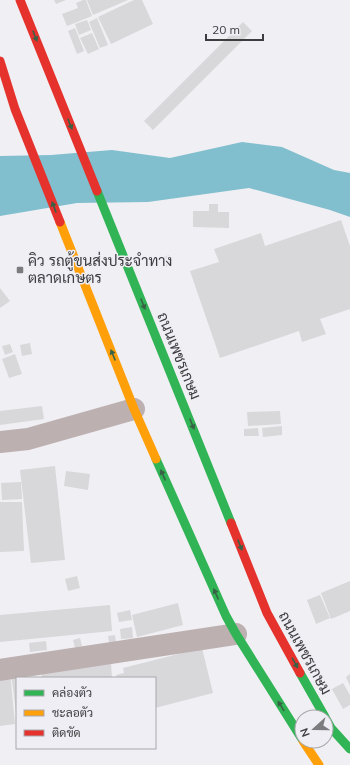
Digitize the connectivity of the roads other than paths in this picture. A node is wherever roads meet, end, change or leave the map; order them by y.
1 (20, 0) edge
2 (0, 61) edge
3 (134, 409) junction
4 (0, 442) edge
5 (236, 634) junction
6 (0, 670) edge
7 (321, 709) edge
8 (294, 726) edge
9 (334, 731) edge
10 (309, 749) edge
11 (350, 749) edge
12 (319, 765) edge

1 -> 7 main road, ถนนเพชรเกษม
3 -> 2 main road
3 - 4 street
5 -> 3 main road
5 - 6 street
8 -> 5 main road
9 - 11 main road, ถนนเพชรเกษม
10 - 12 main road

